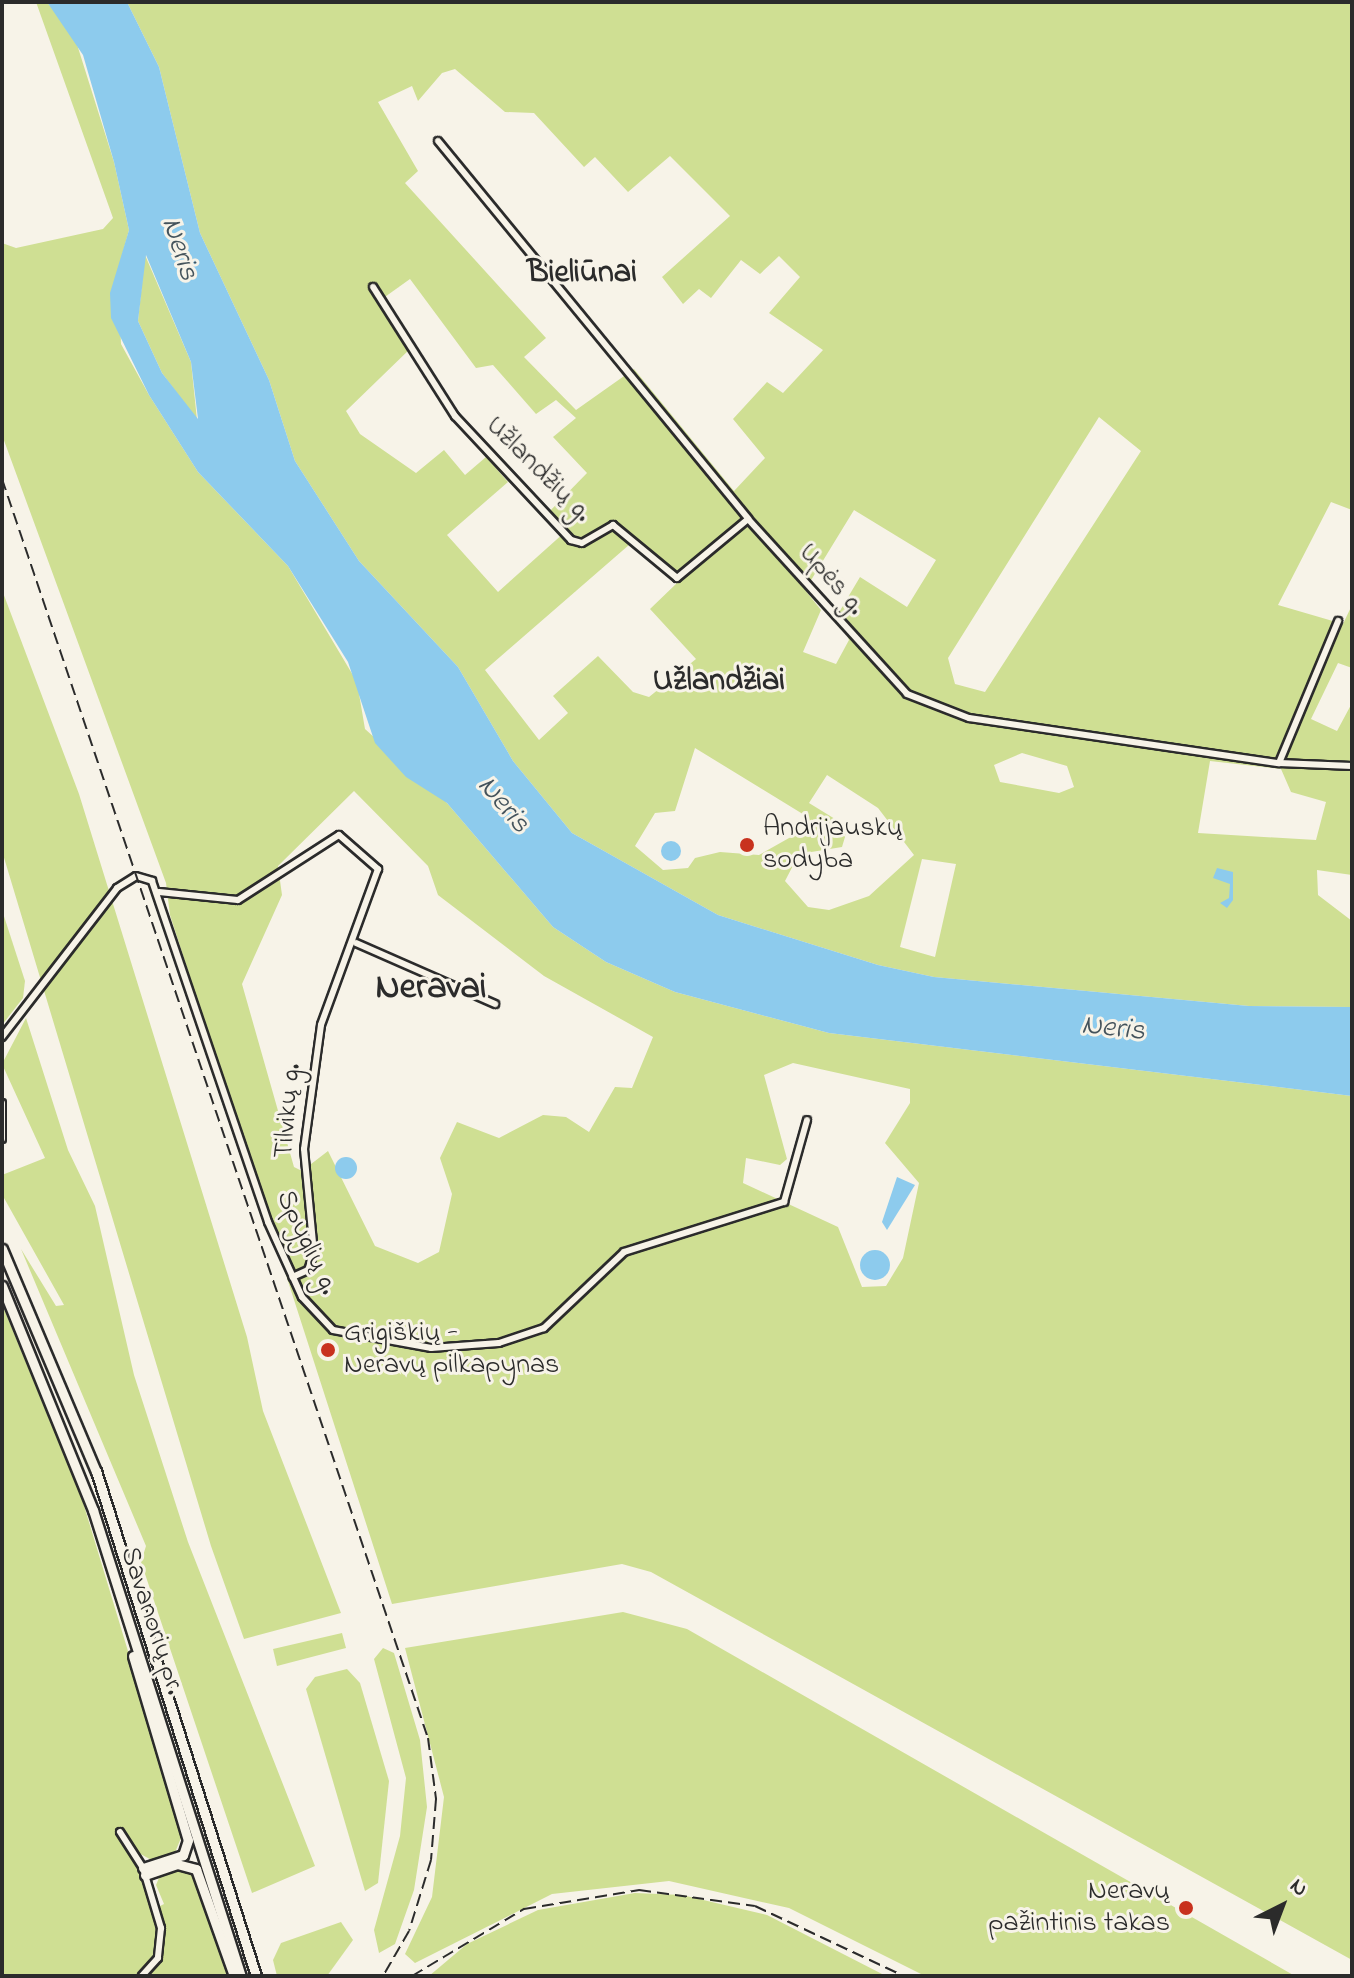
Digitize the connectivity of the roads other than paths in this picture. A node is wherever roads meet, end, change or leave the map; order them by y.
1 (438, 141) dead end
2 (373, 287) dead end
3 (748, 519) junction
4 (1338, 621) dead end
5 (1279, 763) junction
6 (1352, 766) edge
7 (159, 892) junction
8 (356, 943) junction
9 (495, 1004) dead end
10 (2, 1037) edge
11 (2, 1103) edge
12 (807, 1120) dead end
13 (2, 1139) edge
14 (2, 1249) edge
15 (292, 1277) junction
16 (2, 1286) edge
17 (93, 1510) junction
18 (120, 1832) dead end
19 (144, 1871) junction
20 (142, 1976) edge
21 (234, 1976) edge
22 (241, 1976) edge
23 (256, 1976) edge

1 - 3 street, Upės g.
2 - 3 street, Užlandžių g.
3 - 5 street, Upės g.
4 - 5 street
5 - 6 street, Upės g.
7 - 8 street, Tilvikų g.
7 - 10 street
7 - 15 street, Spyglių g.
8 - 9 street
8 - 15 street, Tilvikų g.
11 - 13 street
12 - 15 street, Spyglių g.
14 - 23 highway, Savanorių pr.
16 - 17 highway, Savanorių pr.
17 - 19 highway
17 - 22 highway, Savanorių pr.
18 - 19 street
19 - 20 street
19 - 21 highway

